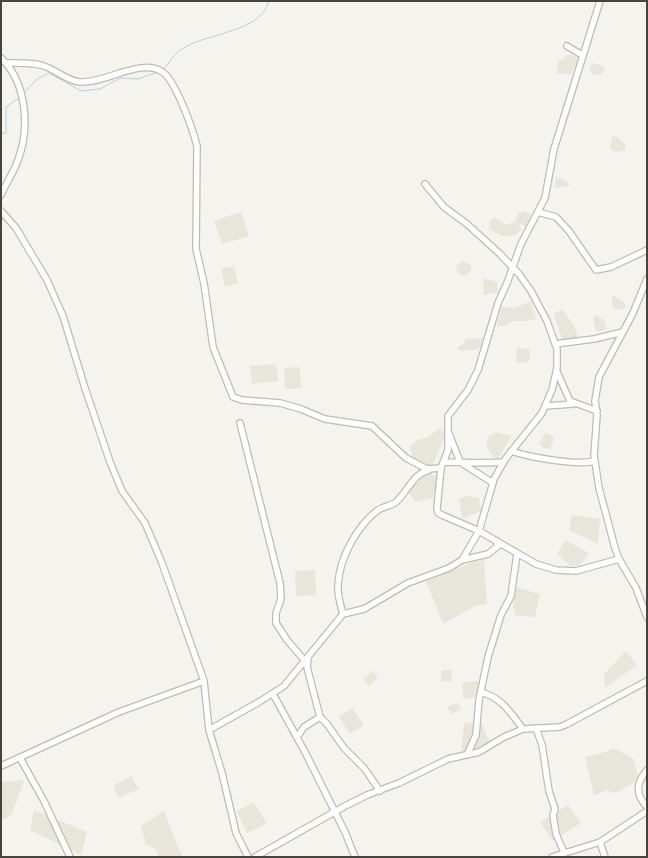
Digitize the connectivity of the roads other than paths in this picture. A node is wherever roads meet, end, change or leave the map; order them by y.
1 (600, 1) edge
2 (567, 46) dead end
3 (582, 55) junction
4 (4, 60) edge
5 (425, 184) dead end
6 (1, 195) edge
7 (1, 211) edge
8 (538, 212) junction
9 (647, 250) edge
10 (513, 267) junction
11 (647, 279) edge
12 (623, 332) junction
13 (556, 344) junction
14 (556, 371) junction
15 (575, 404) junction
16 (545, 406) junction
17 (597, 412) junction
18 (240, 423) dead end
19 (447, 429) junction
20 (511, 451) junction
21 (594, 461) junction
22 (444, 462) junction
23 (460, 462) junction
24 (503, 462) junction
25 (441, 468) junction
26 (431, 470) junction
27 (492, 483) junction
28 (479, 531) junction
29 (497, 542) junction
30 (517, 554) junction
31 (619, 559) junction
32 (462, 560) junction
33 (343, 614) junction
34 (647, 617) edge
35 (306, 659) junction
36 (204, 681) junction
37 (647, 681) edge
38 (481, 692) junction
39 (273, 694) junction
40 (320, 718) junction
41 (536, 728) junction
42 (523, 729) junction
43 (209, 730) junction
44 (297, 737) junction
45 (467, 755) junction
46 (20, 758) junction
47 (1, 766) edge
48 (647, 770) edge
49 (380, 791) junction
50 (647, 807) edge
51 (647, 811) edge
52 (334, 812) junction
53 (600, 842) junction
54 (564, 852) junction
55 (606, 856) edge
56 (70, 857) edge
57 (248, 857) edge
58 (255, 857) edge
59 (355, 857) edge
60 (552, 857) edge

1 - 3 street
2 - 3 street
3 - 8 street
4 - 6 street
4 - 26 street
5 - 10 street
7 - 36 street
8 - 9 street
8 - 10 street
10 - 13 street
10 - 19 street
11 - 12 street
12 - 13 street
12 - 17 street
13 - 14 street
14 - 15 street
14 - 16 street
15 - 16 street
15 - 17 street
16 - 20 street
17 - 21 street
18 - 35 street
19 - 22 street
19 - 23 street
20 - 21 street
20 - 24 street
21 - 31 street
22 - 23 street
22 - 25 street
23 - 24 street
23 - 27 street
24 - 27 street
25 - 26 street
25 - 28 street
26 - 33 street
27 - 28 street
28 - 29 street
28 - 32 street
29 - 30 street
29 - 32 street
30 - 31 street
30 - 38 street
31 - 34 street
32 - 33 street
33 - 35 street
35 - 39 street
35 - 40 street
36 - 43 street
36 - 46 street
37 - 41 street
38 - 42 street
38 - 45 street
39 - 43 street
39 - 44 street
40 - 44 street
40 - 49 street
41 - 42 street
41 - 54 street
42 - 45 street
43 - 57 street
44 - 52 street
45 - 49 street
46 - 47 street
46 - 56 street
48 - 50 street
49 - 52 street
51 - 53 street
52 - 58 street
52 - 59 street
53 - 54 street
53 - 55 street
54 - 60 street

